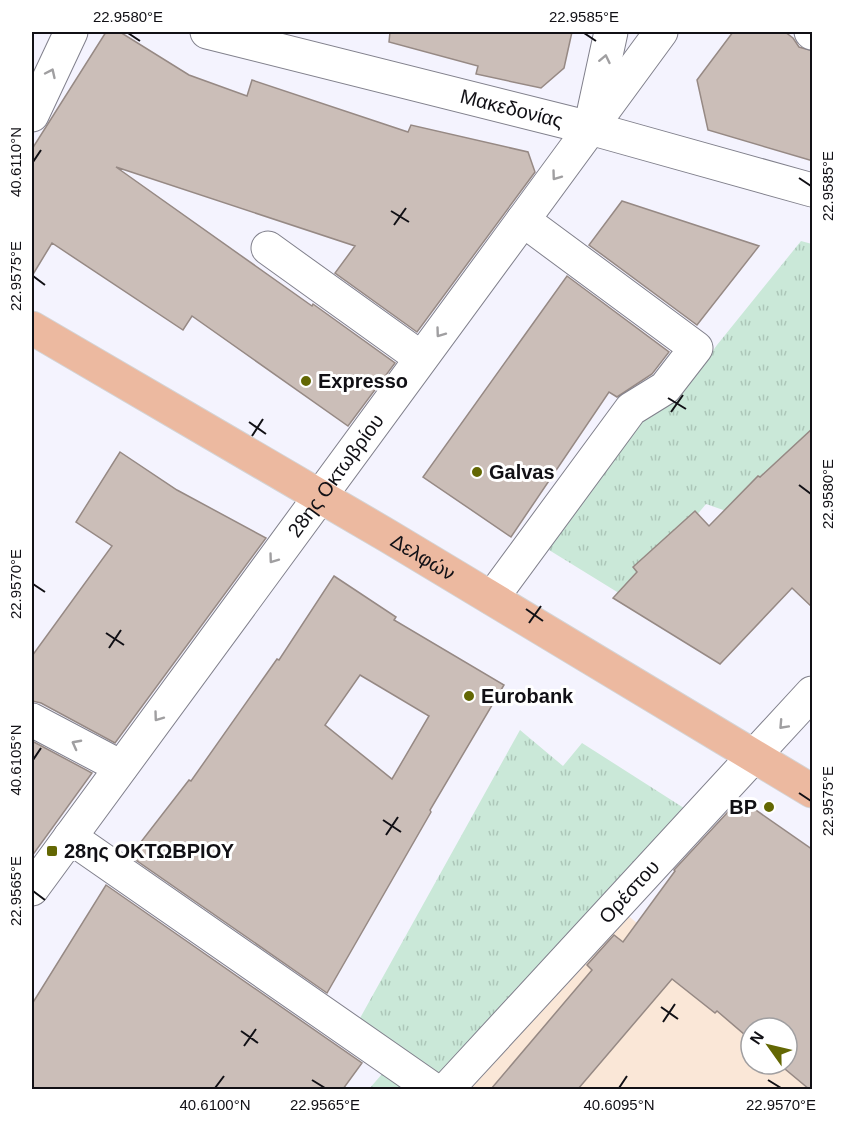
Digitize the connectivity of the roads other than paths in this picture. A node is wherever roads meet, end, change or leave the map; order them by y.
1 (71, 32) edge
2 (207, 32) edge
3 (611, 32) edge
4 (661, 32) edge
5 (32, 115) edge
6 (590, 128) junction
7 (813, 190) edge
8 (523, 220) junction
9 (268, 248) dead end
10 (32, 328) edge
11 (421, 358) junction
12 (321, 496) junction
13 (492, 598) junction
14 (813, 693) edge
15 (32, 720) edge
16 (754, 756) junction
17 (121, 767) junction
18 (813, 791) edge
19 (70, 837) junction
20 (32, 889) edge
21 (434, 1089) edge
22 (446, 1089) edge

5 -> 1 street
2 - 6 street, Μακεδονίας
6 -> 3 street
4 - 6 street, 28ης Οκτωβρίου
6 - 7 street, Μακεδονίας
6 -> 8 street, 28ης Οκτωβρίου
8 -> 11 street, 28ης Οκτωβρίου
8 - 13 street
9 - 11 street
10 - 12 main road, Δελφών
11 - 12 street, 28ης Οκτωβρίου
12 - 13 main road, Δελφών
12 -> 17 street, 28ης Οκτωβρίου
13 - 16 main road, Δελφών
14 -> 16 street, Ορέστου
17 -> 15 street
16 - 18 main road, Δελφών
16 - 22 street, Ορέστου
17 - 19 street, 28ης Οκτωβρίου
19 - 20 street, 28ης Οκτωβρίου
19 - 21 street

